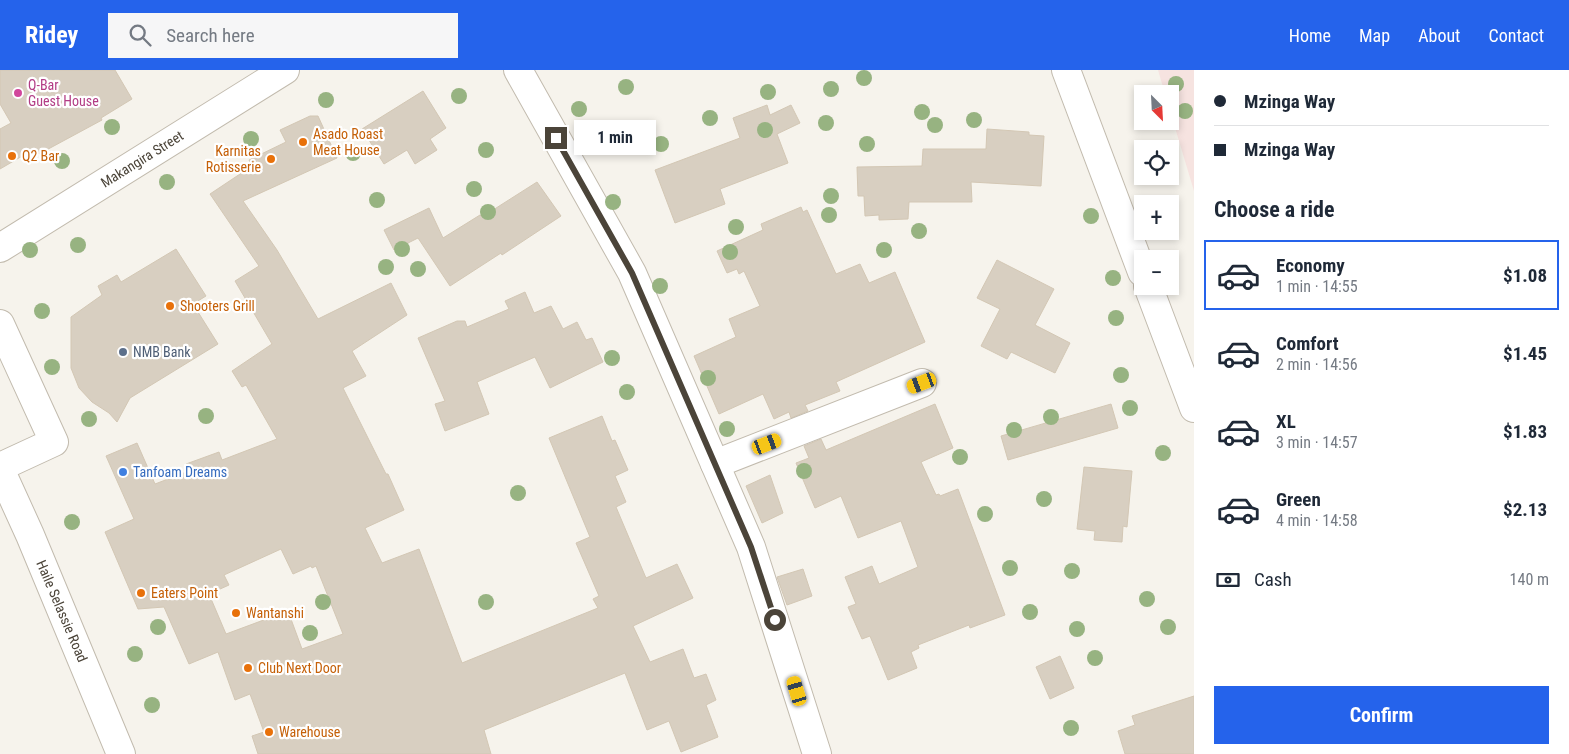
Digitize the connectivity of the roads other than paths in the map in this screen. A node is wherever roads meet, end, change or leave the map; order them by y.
1 (285, 70) edge
2 (518, 70) edge
3 (1066, 70) edge
4 (0, 248) edge
5 (1134, 251) edge
6 (1151, 295) edge
7 (0, 324) edge
8 (922, 383) dead end
9 (1194, 408) edge
10 (715, 464) junction
11 (0, 468) edge
12 (121, 754) edge
13 (817, 754) edge

1 - 4 street, Makangira Street
2 - 10 street
3 - 5 street
6 - 9 street
7 - 11 street
8 - 10 street
10 - 13 street
11 - 12 street, Haile Selassie Road

